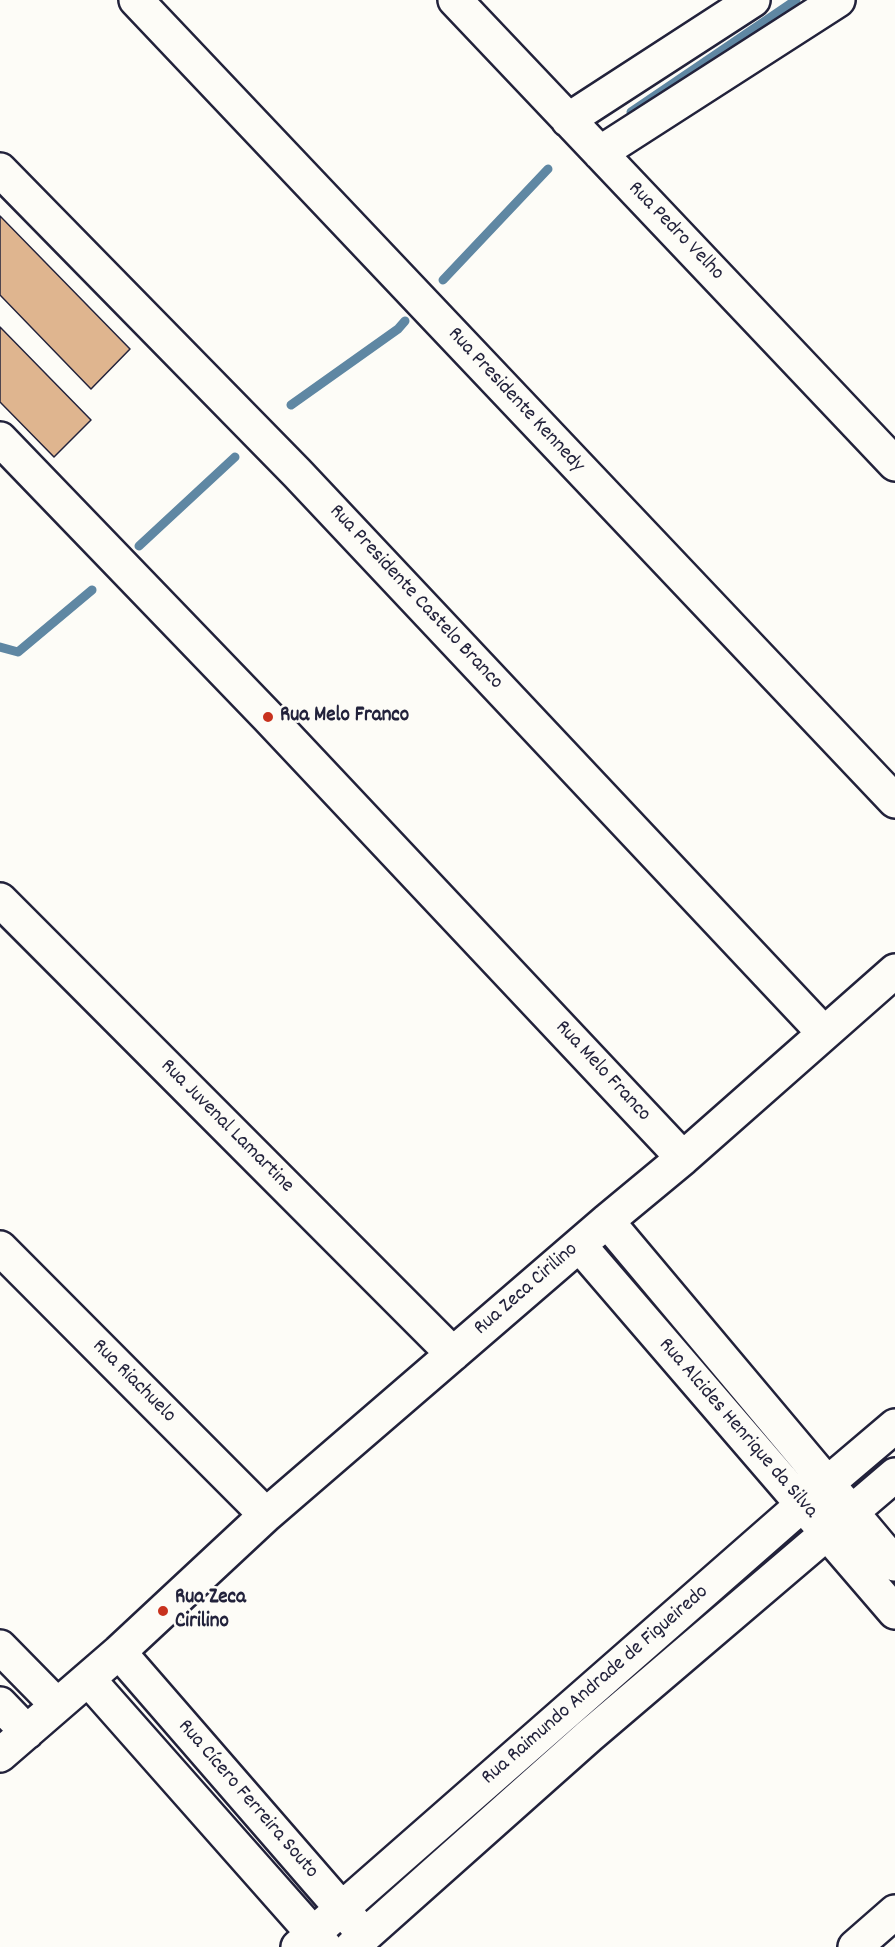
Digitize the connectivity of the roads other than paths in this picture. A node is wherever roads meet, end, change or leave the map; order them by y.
1 (136, 0) edge
2 (455, 0) edge
3 (753, 0) edge
4 (838, 0) edge
5 (568, 120) junction
6 (600, 153) junction
7 (0, 170) edge
8 (0, 439) edge
9 (895, 464) edge
10 (895, 801) edge
11 (0, 900) edge
12 (895, 971) edge
13 (824, 1033) junction
14 (683, 1158) junction
15 (607, 1221) junction
16 (580, 1246) junction
17 (0, 1248) edge
18 (453, 1354) junction
19 (895, 1426) edge
20 (895, 1475) edge
21 (827, 1483) junction
22 (802, 1505) junction
23 (266, 1515) junction
24 (839, 1523) junction
25 (895, 1564) edge
26 (895, 1612) edge
27 (0, 1647) edge
28 (119, 1652) junction
29 (88, 1679) junction
30 (0, 1704) edge
31 (57, 1705) junction
32 (27, 1732) junction
33 (0, 1755) edge
34 (341, 1908) junction
35 (895, 1912) edge
36 (312, 1943) edge
37 (364, 1943) edge
38 (855, 1947) edge

1 - 10 street, Rua Presidente Kennedy
2 - 5 street, Rua Pedro Velho
3 - 5 street
4 - 6 street
5 - 6 street, Rua Pedro Velho
6 - 9 street, Rua Pedro Velho
7 - 13 street, Rua Presidente Castelo Branco
8 - 14 street, Rua Melo Franco
11 - 18 street, Rua Juvenal Lamartine
12 - 13 street, Rua Zeca Cirilino
13 - 14 street, Rua Zeca Cirilino
14 - 15 street, Rua Zeca Cirilino
15 - 16 street, Rua Zeca Cirilino
15 - 21 street, Rua Alcides Henrique da Silva
16 - 18 street, Rua Zeca Cirilino
16 - 22 street, Rua Alcides Henrique da Silva
17 - 23 street, Rua Riachuelo
18 - 23 street, Rua Zeca Cirilino
19 - 21 street, Rua Raimundo Andrade de Figueiredo
20 - 24 street, Rua Raimundo Andrade de Figueiredo
21 - 22 street, Rua Raimundo Andrade de Figueiredo
21 - 24 street, Rua Alcides Henrique da Silva
22 - 24 street, Rua Alcides Henrique da Silva
22 - 34 street, Rua Raimundo Andrade de Figueiredo
23 - 28 street, Rua Zeca Cirilino
24 - 25 street, Rua Alcides Henrique da Silva
24 - 26 street, Rua Alcides Henrique da Silva
24 - 37 street, Rua Raimundo Andrade de Figueiredo
27 - 31 street
28 - 29 street, Rua Zeca Cirilino
28 - 34 street, Rua Cícero Ferreira Souto
29 - 31 street, Rua Zeca Cirilino
29 - 36 street, Rua Cícero Ferreira Souto
30 - 32 street
31 - 32 street, Rua Zeca Cirilino
32 - 33 street, Rua Zeca Cirilino
34 - 36 street, Rua Raimundo Andrade de Figueiredo
34 - 37 street, Rua Cícero Ferreira Souto
35 - 38 street

